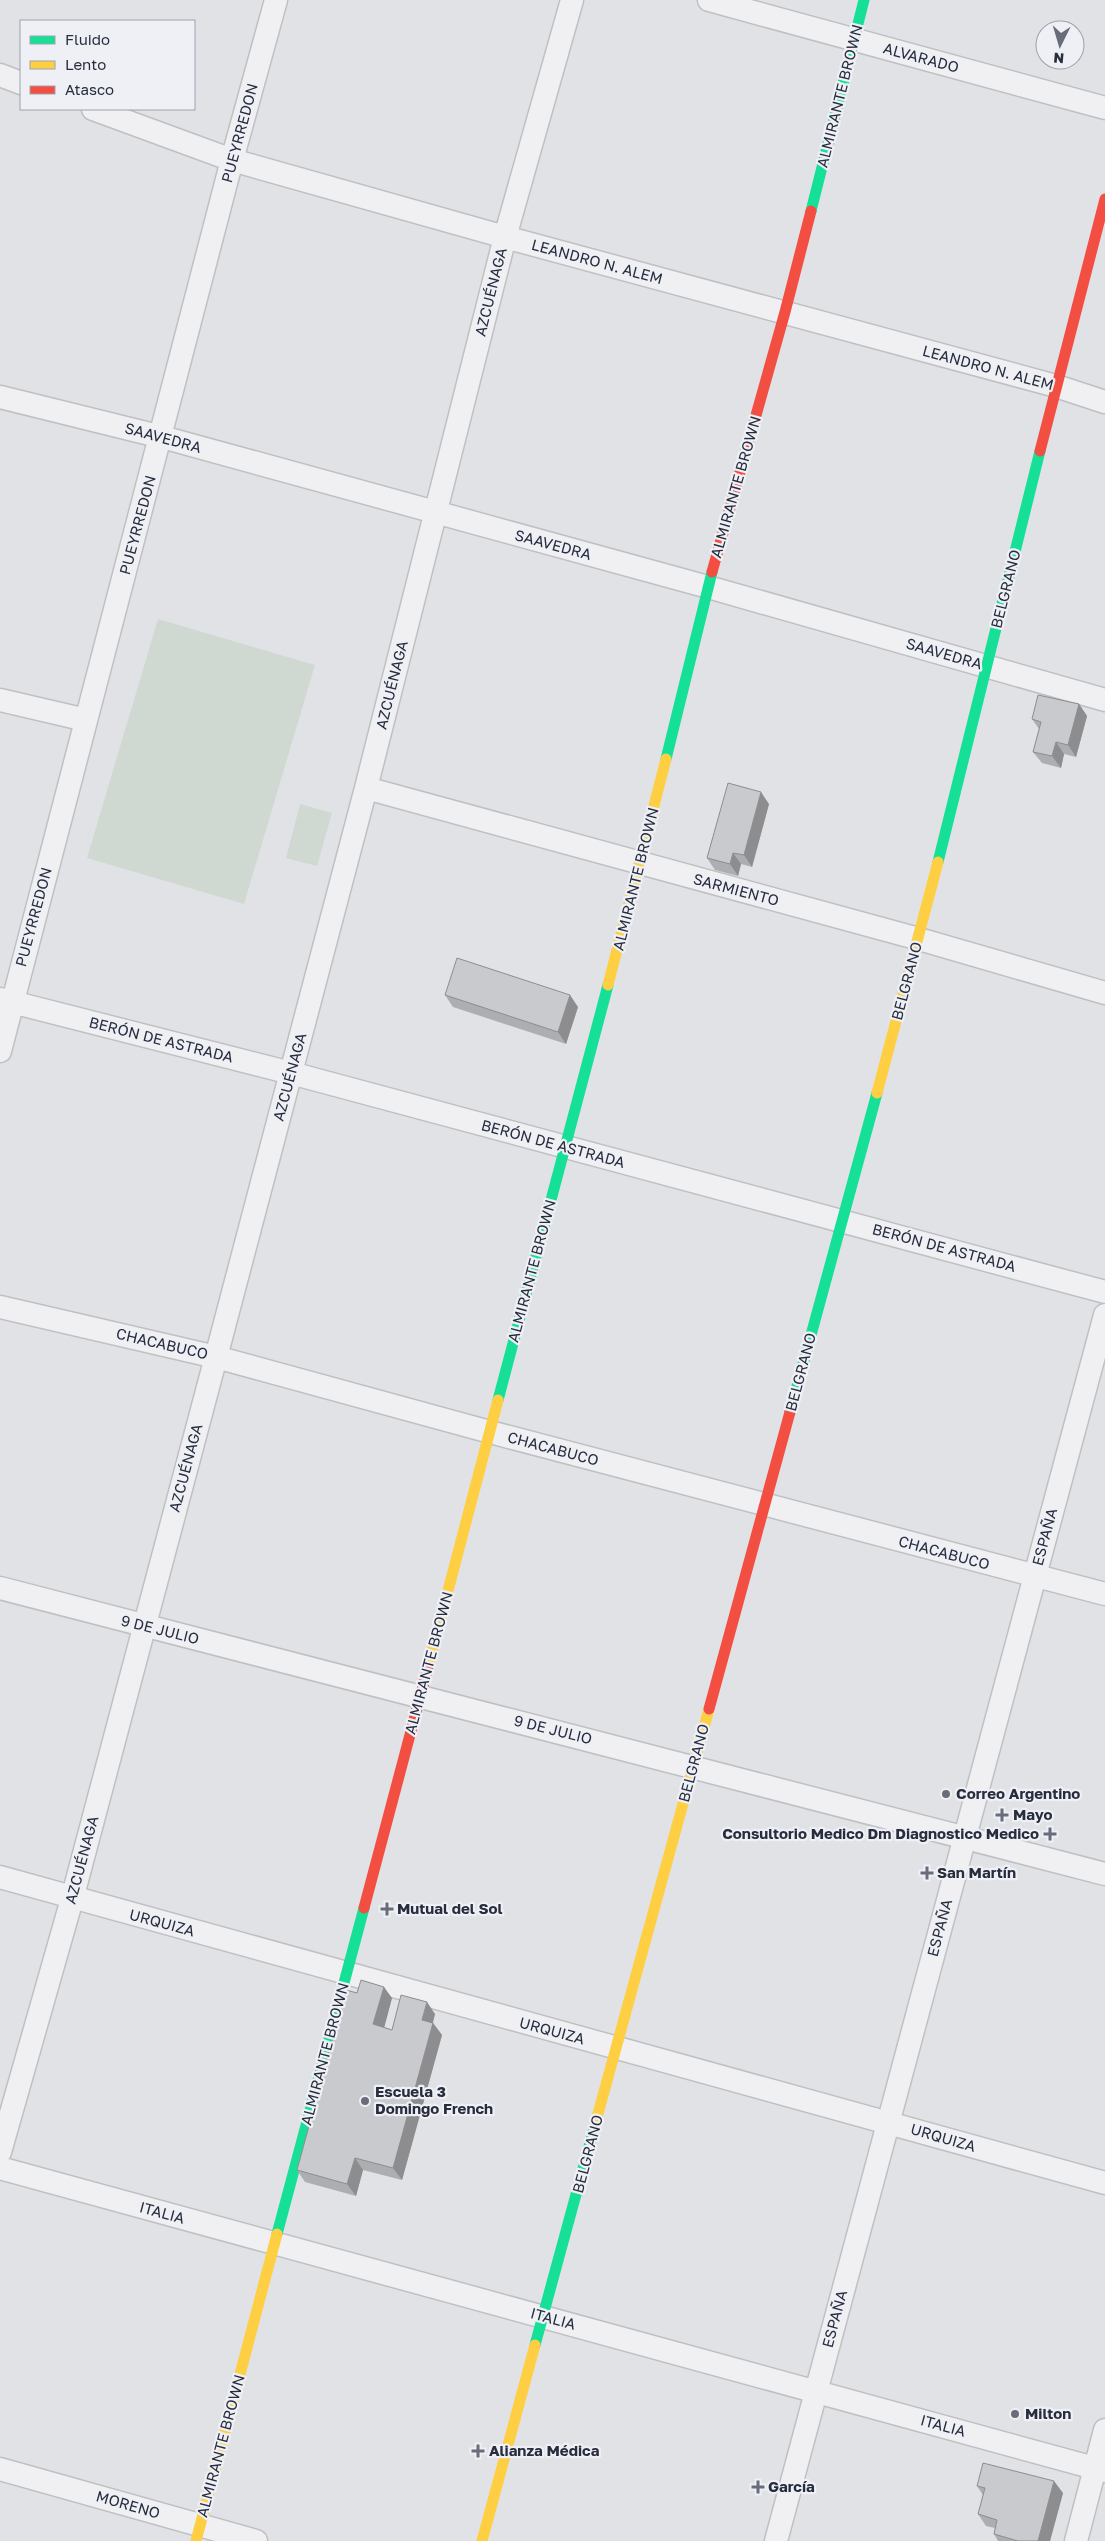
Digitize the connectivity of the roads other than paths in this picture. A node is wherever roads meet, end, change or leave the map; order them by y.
1 (276, 0) edge
2 (572, 0) edge
3 (709, 0) edge
4 (864, 0) edge
5 (854, 40) junction
6 (0, 75) edge
7 (20, 83) edge
8 (1105, 108) edge
9 (96, 110) edge
10 (232, 160) junction
11 (1105, 199) edge
12 (505, 237) junction
13 (785, 312) junction
14 (1056, 386) junction
15 (0, 397) edge
16 (1105, 402) edge
17 (162, 437) junction
18 (436, 513) junction
19 (708, 587) junction
20 (987, 666) junction
21 (0, 700) edge
22 (1105, 700) edge
23 (86, 720) junction
24 (366, 788) junction
25 (640, 864) junction
26 (919, 939) junction
27 (1105, 993) edge
28 (6, 1000) edge
29 (0, 1051) edge
30 (291, 1073) junction
31 (565, 1148) junction
32 (842, 1221) junction
33 (1105, 1292) edge
34 (0, 1307) edge
35 (1105, 1315) edge
36 (216, 1357) junction
37 (490, 1432) junction
38 (765, 1505) junction
39 (1035, 1577) junction
40 (0, 1588) edge
41 (1105, 1594) edge
42 (144, 1626) junction
43 (420, 1696) junction
44 (694, 1766) junction
45 (964, 1838) junction
46 (1105, 1874) edge
47 (0, 1877) edge
48 (72, 1899) junction
49 (346, 1974) junction
50 (617, 2049) junction
51 (888, 2122) junction
52 (0, 2152) edge
53 (0, 2168) edge
54 (1105, 2184) edge
55 (275, 2244) junction
56 (544, 2317) junction
57 (816, 2392) junction
58 (1105, 2430) edge
59 (0, 2469) edge
60 (1100, 2469) edge
61 (198, 2533) edge
62 (256, 2541) edge
63 (482, 2541) edge
64 (776, 2541) edge
65 (1076, 2541) edge

1 - 10 street, PUEYRREDON
2 - 12 street, AZCUÉNAGA
3 - 5 street, ALVARADO
4 - 5 street, ALMIRANTE BROWN
5 - 8 street, ALVARADO
5 - 13 street, ALMIRANTE BROWN
6 - 7 street
9 - 10 street, LEANDRO N. ALEM
10 - 12 street, LEANDRO N. ALEM
10 - 17 street, PUEYRREDON
11 - 14 street, BELGRANO
12 - 13 street, LEANDRO N. ALEM
12 - 18 street, AZCUÉNAGA
13 - 14 street, LEANDRO N. ALEM
13 - 19 street, ALMIRANTE BROWN
14 - 16 street, LEANDRO N. ALEM
14 - 20 street, BELGRANO
15 - 17 street, SAAVEDRA
17 - 18 street, SAAVEDRA
17 - 23 street, PUEYRREDON
18 - 19 street, SAAVEDRA
18 - 24 street, AZCUÉNAGA
19 - 20 street, SAAVEDRA
19 - 25 street, ALMIRANTE BROWN
20 - 22 street, SAAVEDRA
20 - 26 street, BELGRANO
21 - 23 street
23 - 28 street, PUEYRREDON
24 - 25 street, SARMIENTO
24 - 30 street, AZCUÉNAGA
25 - 26 street, SARMIENTO
25 - 31 street, ALMIRANTE BROWN
26 - 27 street, SARMIENTO
26 - 32 street, BELGRANO
28 - 29 street, PUEYRREDON
28 - 30 street, BERÓN DE ASTRADA
30 - 31 street, BERÓN DE ASTRADA
30 - 36 street, AZCUÉNAGA
31 - 32 street, BERÓN DE ASTRADA
31 - 37 street, ALMIRANTE BROWN
32 - 33 street, BERÓN DE ASTRADA
32 - 38 street, BELGRANO
34 - 36 street, CHACABUCO
35 - 39 street, ESPAÑA
36 - 37 street, CHACABUCO
36 - 42 street, AZCUÉNAGA
37 - 38 street, CHACABUCO
37 - 43 street, ALMIRANTE BROWN
38 - 39 street, CHACABUCO
38 - 44 street, BELGRANO
39 - 41 street, CHACABUCO
39 - 45 street, ESPAÑA
40 - 42 street, 9 DE JULIO
42 - 43 street, 9 DE JULIO
42 - 48 street, AZCUÉNAGA
43 - 44 street, 9 DE JULIO
43 - 49 street, ALMIRANTE BROWN
44 - 45 street, 9 DE JULIO
44 - 50 street, BELGRANO
45 - 46 street, 9 DE JULIO
45 - 51 street, ESPAÑA
47 - 48 street, URQUIZA
48 - 49 street, URQUIZA
48 - 52 street, AZCUÉNAGA
49 - 50 street, URQUIZA
49 - 55 street, ALMIRANTE BROWN
50 - 51 street, URQUIZA
50 - 56 street, BELGRANO
51 - 54 street, URQUIZA
51 - 57 street, ESPAÑA
53 - 55 street, ITALIA
55 - 56 street, ITALIA
55 - 61 street, ALMIRANTE BROWN
56 - 57 street, ITALIA
56 - 63 street, BELGRANO
57 - 60 street, ITALIA
57 - 64 street, ESPAÑA
58 - 60 street
59 - 61 street, MORENO
60 - 65 street
61 - 62 street, MORENO

